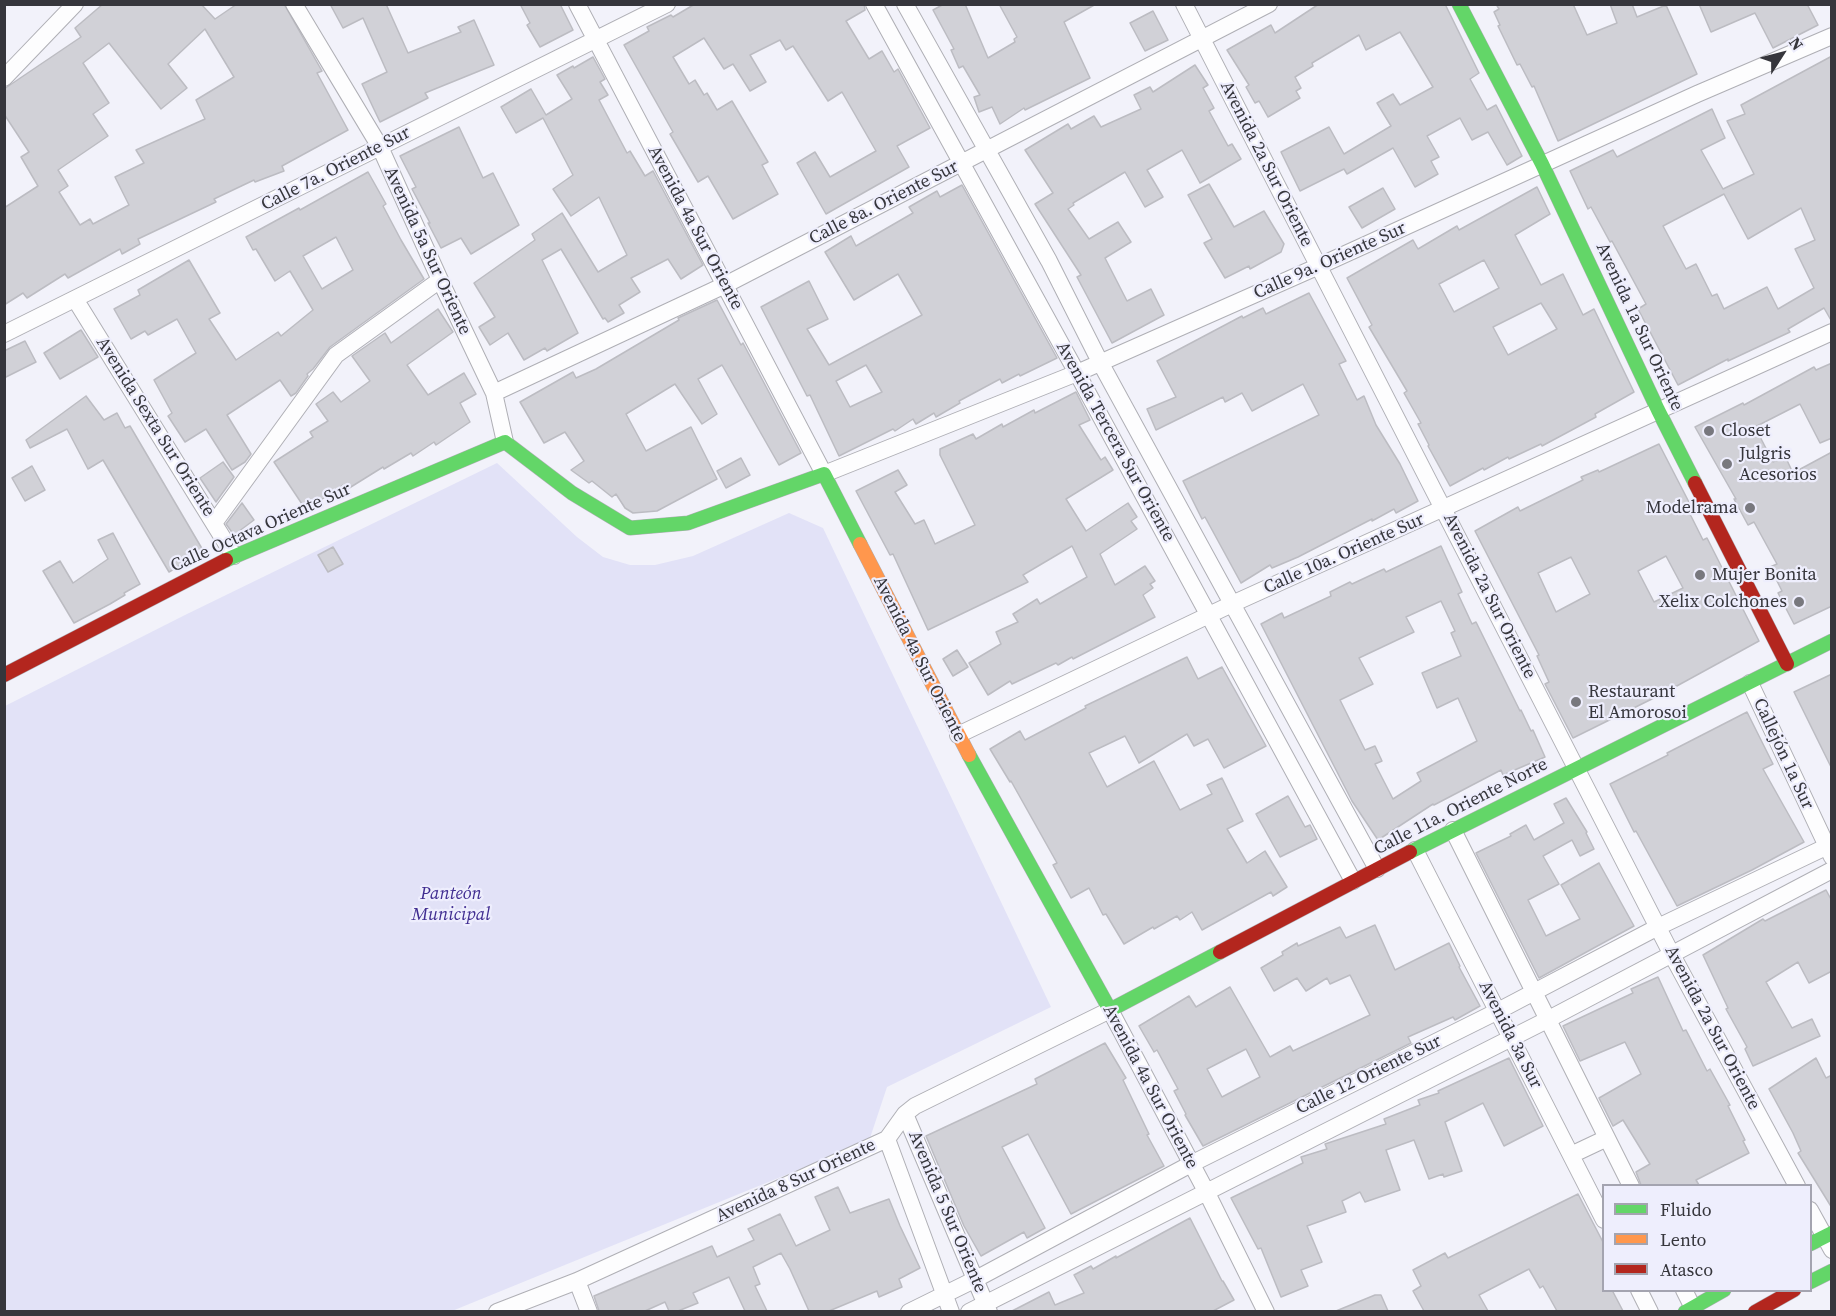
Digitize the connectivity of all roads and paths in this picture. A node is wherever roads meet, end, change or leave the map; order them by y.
1 (75, 4) edge
2 (294, 4) edge
3 (577, 4) edge
4 (667, 4) edge
5 (874, 4) edge
6 (905, 4) edge
7 (1184, 4) edge
8 (1269, 4) edge
9 (1458, 4) edge
10 (1832, 36) edge
11 (1201, 39) junction
12 (595, 40) junction
13 (4, 78) edge
14 (380, 147) junction
15 (988, 150) junction
16 (961, 164) junction
17 (1542, 164) junction
18 (1319, 266) junction
19 (440, 280) junction
20 (725, 285) junction
21 (75, 299) junction
22 (1832, 332) edge
23 (4, 334) edge
24 (1100, 362) junction
25 (1077, 373) junction
26 (494, 393) junction
27 (1658, 410) junction
28 (505, 442) junction
29 (824, 474) junction
30 (1444, 509) junction
31 (214, 523) junction
32 (234, 556) junction
33 (1232, 604) junction
34 (1210, 616) junction
35 (1832, 641) edge
36 (1787, 664) junction
37 (4, 675) edge
38 (1750, 683) junction
39 (958, 735) junction
40 (1577, 769) junction
41 (1453, 830) junction
42 (1830, 849) edge
43 (1415, 850) junction
44 (1377, 869) junction
45 (1832, 870) edge
46 (1353, 881) junction
47 (1658, 927) junction
48 (1671, 953) junction
49 (1534, 991) junction
50 (1110, 1010) junction
51 (1498, 1011) junction
52 (1547, 1020) junction
53 (1511, 1038) junction
54 (905, 1113) junction
55 (1607, 1138) junction
56 (887, 1139) junction
57 (1571, 1155) junction
58 (1191, 1164) junction
59 (1630, 1184) edge
60 (1796, 1184) edge
61 (1207, 1193) junction
62 (1812, 1214) edge
63 (1602, 1216) edge
64 (1825, 1241) edge
65 (1832, 1271) edge
66 (976, 1279) junction
67 (578, 1281) junction
68 (1812, 1281) edge
69 (1640, 1292) edge
70 (1685, 1292) edge
71 (1721, 1292) edge
72 (1790, 1292) edge
73 (944, 1295) junction
74 (987, 1307) edge
75 (1691, 1310) edge
76 (497, 1311) edge
77 (590, 1311) edge
78 (909, 1311) edge
79 (951, 1311) edge
80 (969, 1311) edge
81 (1266, 1311) edge
82 (1650, 1311) edge
83 (1755, 1311) edge

1 - 13 street
2 - 14 street, Avenida 5a Sur Oriente
3 - 12 street, Avenida 4a Sur Oriente
4 - 12 street, Calle 7a. Oriente Sur
5 - 16 street, Avenida Tercera Sur Oriente
6 - 15 street, Avenida Tercera Sur Oriente
7 - 11 street, Avenida 2a Sur Oriente
8 - 11 street, Calle 8a. Oriente Sur
9 - 17 street, Avenida 1a Sur Oriente
10 - 17 street, Calle 9a. Oriente Sur
11 - 15 street, Calle 8a. Oriente Sur
11 - 18 street, Avenida 2a Sur Oriente
12 - 14 street, Calle 7a. Oriente Sur
12 - 20 street, Avenida 4a Sur Oriente
14 - 19 street, Avenida 5a Sur Oriente
14 - 21 street, Calle 7a. Oriente Sur
15 - 16 street, Calle 8a. Oriente Sur
15 - 24 street, Avenida Tercera Sur Oriente
16 - 20 street, Calle 8a. Oriente Sur
16 - 25 street, Avenida Tercera Sur Oriente
17 - 18 street, Calle 9a. Oriente Sur
17 - 27 street, Avenida 1a Sur Oriente
18 - 24 street, Calle 9a. Oriente Sur
18 - 30 street, Avenida 2a Sur Oriente
19 - 26 street, Avenida 5a Sur Oriente
19 - 31 street
20 - 26 street, Calle 8a. Oriente Sur
20 - 29 street, Avenida 4a Sur Oriente
21 - 23 street, Calle 7a. Oriente Sur
21 - 31 street, Avenida Sexta Sur Oriente
22 - 27 street, Calle 10a. Oriente Sur
24 - 25 street, Calle 9a. Oriente Sur
24 - 33 street, Avenida Tercera Sur Oriente
25 - 29 street, Calle 9a. Oriente Sur
25 - 34 street, Avenida Tercera Sur Oriente
26 - 28 street, Avenida 5a Sur Oriente
27 - 30 street, Calle 10a. Oriente Sur
27 - 36 street, Avenida 1a Sur Oriente
28 - 29 street
28 - 32 street, Calle Octava Oriente Sur
29 - 39 street, Avenida 4a Sur Oriente
30 - 33 street, Calle 10a. Oriente Sur
30 - 40 street, Avenida 2a Sur Oriente
31 - 32 street, Avenida Sexta Sur Oriente
32 - 37 street, Calle Octava Oriente Sur
33 - 34 street, Calle 10a. Oriente Sur
33 - 44 street, Avenida Tercera Sur Oriente
34 - 39 street, Calle 10a. Oriente Sur
34 - 46 street, Avenida Tercera Sur Oriente
35 - 36 street, Calle 11a. Oriente Norte
36 - 38 street, Calle 11a. Oriente Norte
38 - 40 street, Calle 11a. Oriente Norte
38 - 42 street, Callejón 1a Sur
39 - 50 street, Avenida 4a Sur Oriente
40 - 41 street, Calle 11a. Oriente Norte
40 - 47 street, Avenida 2a Sur Oriente
41 - 43 street, Calle 11a. Oriente Norte
41 - 49 street
42 - 47 street, Calle 12 Oriente Sur
43 - 44 street, Calle 11a. Oriente Norte
43 - 51 street, Avenida 3a Sur
44 - 46 street, Calle 11a. Oriente Norte
45 - 48 street, Calle 12 Oriente Sur
46 - 50 street, Calle 11a. Oriente Norte
47 - 48 street, Avenida 2a Sur Oriente
47 - 49 street, Calle 12 Oriente Sur
48 - 52 street, Calle 12 Oriente Sur
48 - 60 street, Avenida 2a Sur Oriente
49 - 51 street, Calle 12 Oriente Sur
49 - 52 street
50 - 54 street, Avenida 8 Sur Oriente
50 - 58 street, Avenida 4a Sur Oriente
51 - 53 street, Avenida 3a Sur
51 - 58 street, Calle 12 Oriente Sur
52 - 53 street, Calle 12 Oriente Sur
52 - 55 street
53 - 57 street, Avenida 3a Sur
53 - 61 street, Calle 12 Oriente Sur
54 - 56 street, Avenida 8 Sur Oriente
54 - 66 street, Avenida 5 Sur Oriente
55 - 57 street
55 - 59 street
56 - 67 street, Avenida 8 Sur Oriente
56 - 73 street, Avenida 5 Sur Oriente
57 - 63 street, Avenida 3a Sur
58 - 61 street, Avenida 4a Sur Oriente
58 - 66 street, Calle 12 Oriente Sur
61 - 74 street, Calle 12 Oriente Sur
61 - 81 street, Avenida 4a Sur Oriente
62 - 64 street
65 - 68 street
66 - 73 street, Calle 12 Oriente Sur
66 - 74 street, Avenida 5 Sur Oriente
67 - 76 street, Avenida 8 Sur Oriente
67 - 77 street
69 - 82 street
70 - 75 street
71 - 75 street
72 - 83 street
73 - 78 street, Calle 12 Oriente Sur
73 - 79 street, Avenida 5 Sur Oriente
74 - 80 street, Calle 12 Oriente Sur

